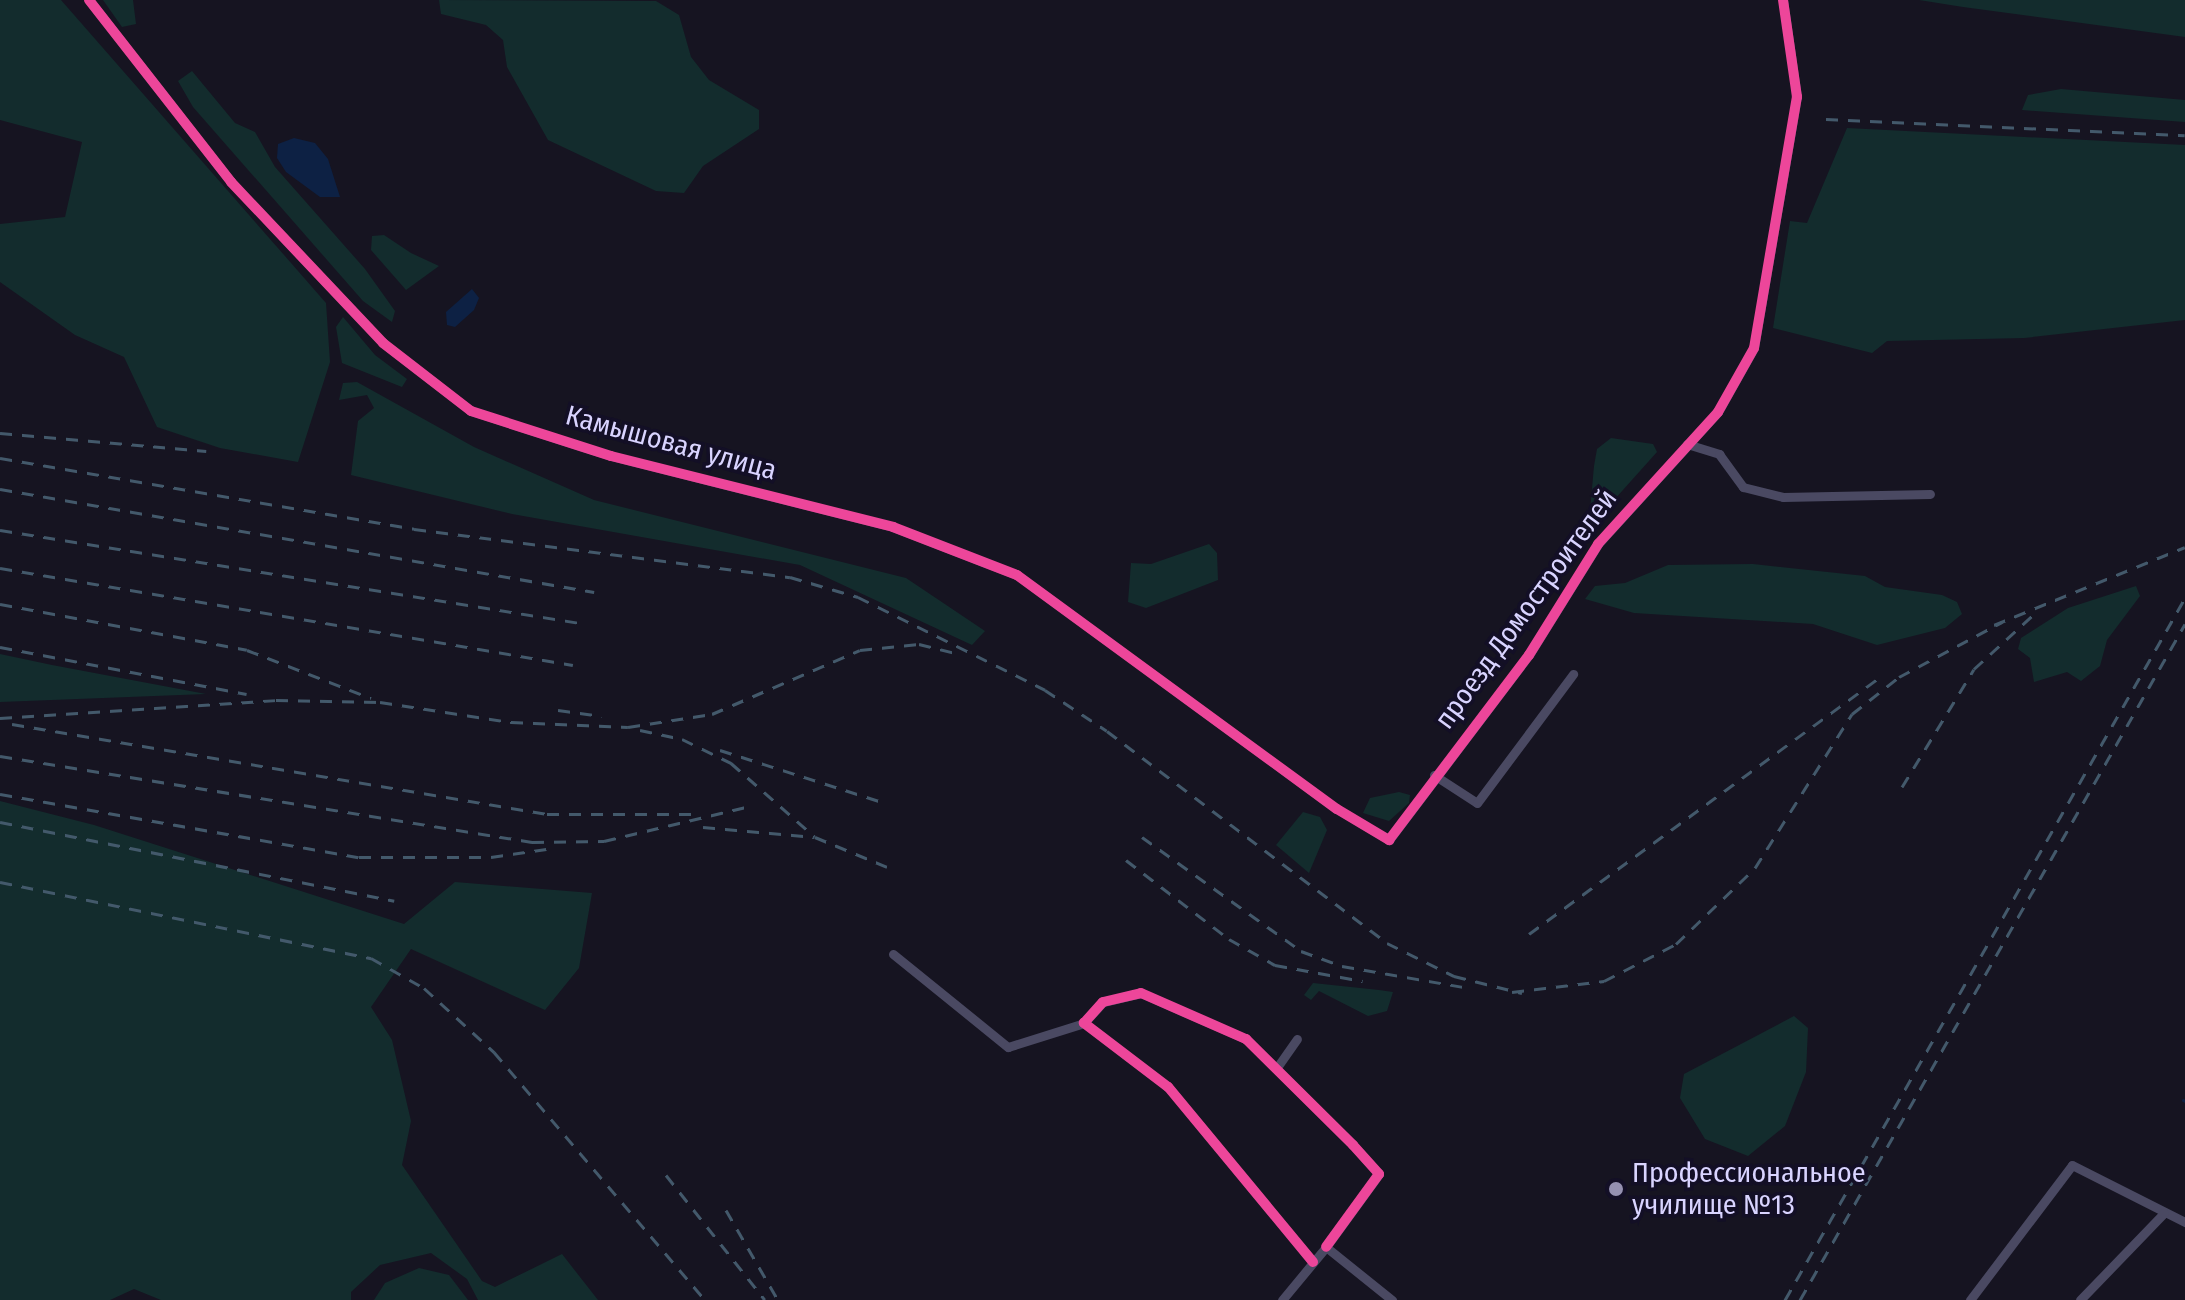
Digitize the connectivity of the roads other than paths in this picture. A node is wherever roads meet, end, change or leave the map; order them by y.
1 (89, 0) edge
2 (1783, 0) edge
3 (1687, 444) junction
4 (1930, 494) dead end
5 (1573, 674) dead end
6 (1434, 775) junction
7 (1389, 840) joint
8 (893, 954) dead end
9 (1084, 1023) junction
10 (1297, 1039) dead end
11 (1278, 1066) junction
12 (2164, 1213) junction
13 (2185, 1222) edge
14 (1326, 1247) junction
15 (1313, 1262) junction
16 (1282, 1300) edge
17 (1392, 1300) edge
18 (1970, 1300) edge
19 (2080, 1300) edge

1 - 7 street, Камышовая улица
2 - 3 street, проезд Домостроителей
3 - 4 street
3 - 6 street, проезд Домостроителей
5 - 6 street
6 - 7 street, проезд Домостроителей
8 - 9 street
9 - 11 street
9 - 15 street
10 - 11 street
11 - 14 street
12 - 13 street
12 - 18 street
12 - 19 street
14 - 15 street
14 - 17 street
15 - 16 street

